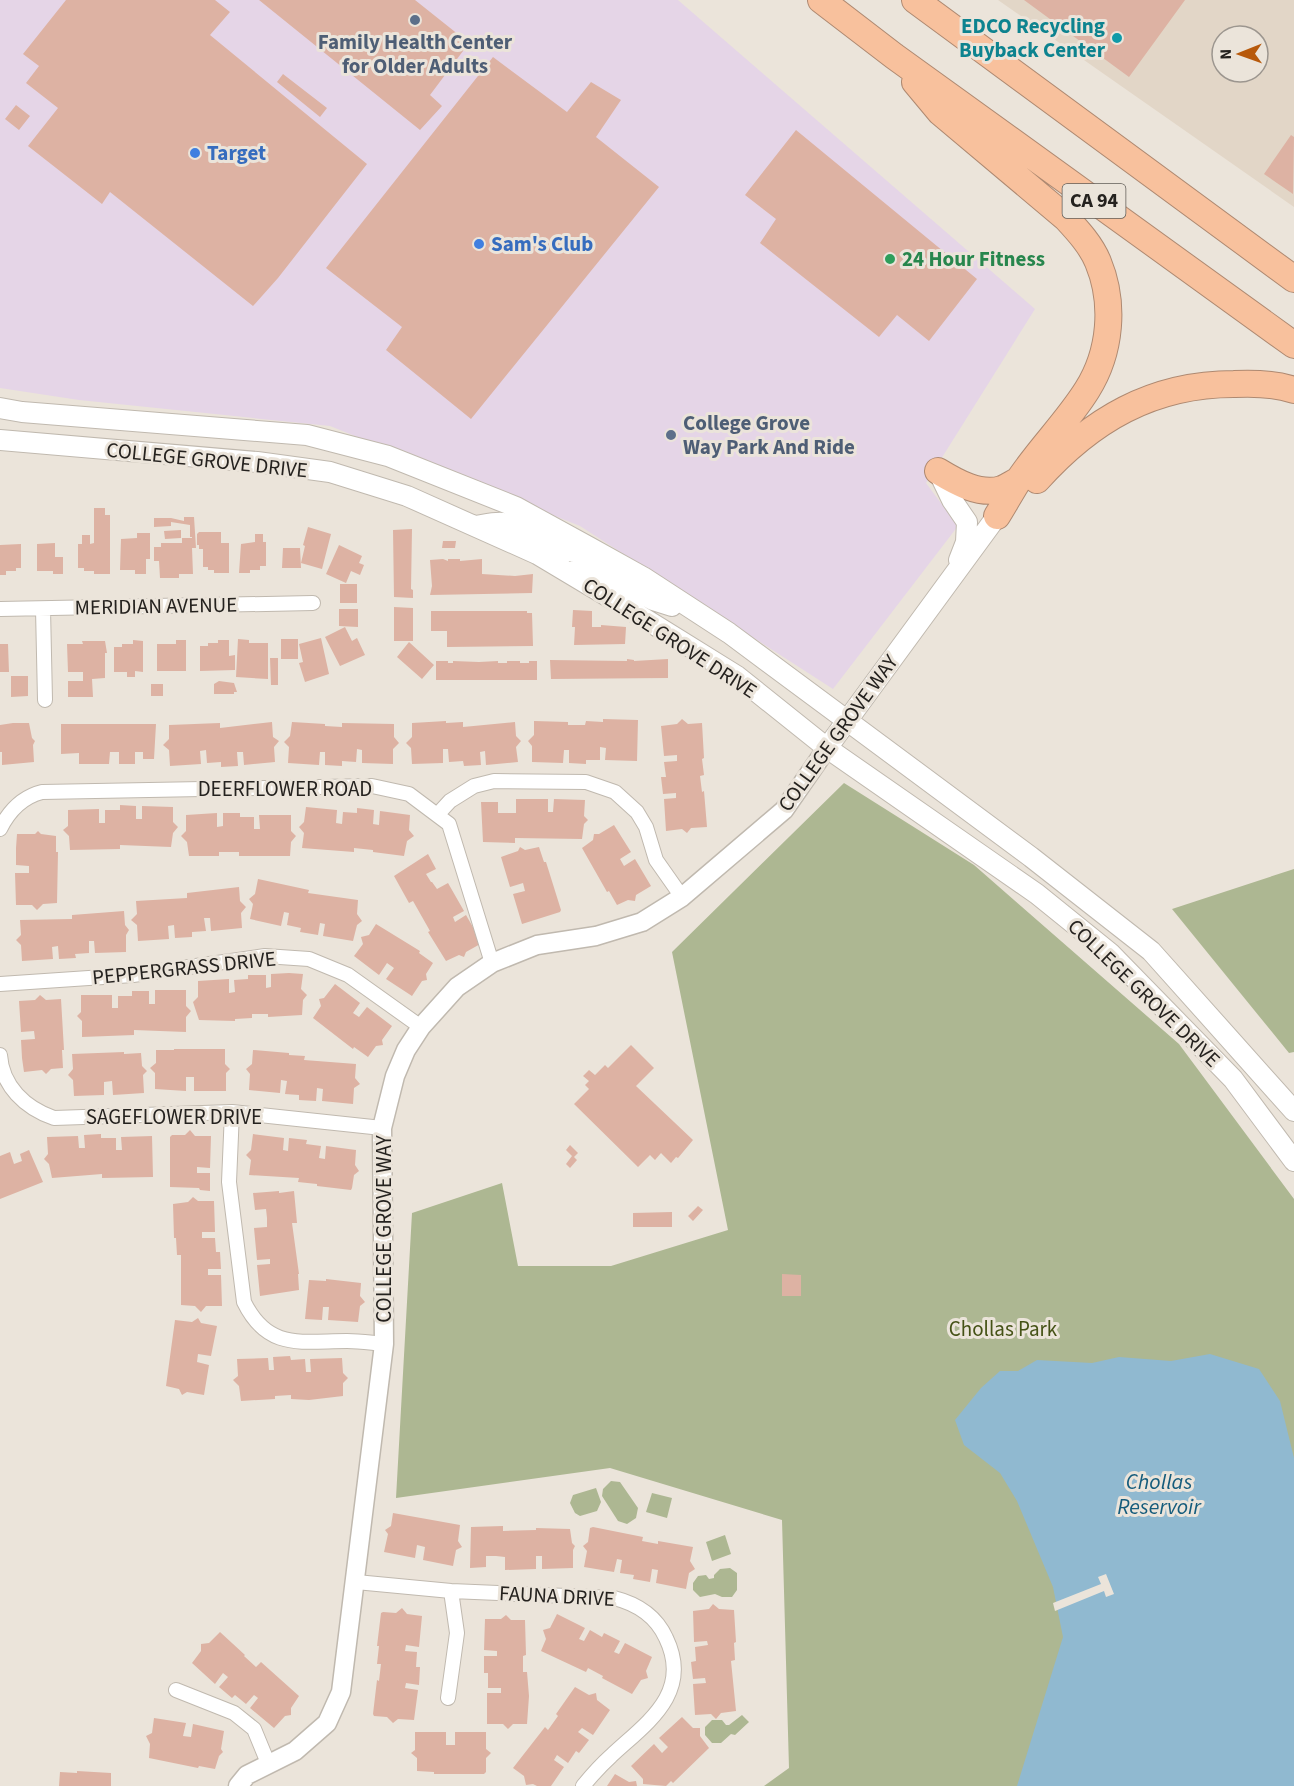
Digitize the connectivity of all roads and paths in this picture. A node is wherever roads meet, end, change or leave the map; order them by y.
1 (822, 0) edge
2 (915, 0) edge
3 (894, 56) junction
4 (1294, 279) edge
5 (1294, 345) edge
6 (1294, 390) edge
7 (0, 408) edge
8 (0, 440) edge
9 (938, 471) joint
10 (1019, 480) junction
11 (997, 516) junction
12 (475, 526) junction
13 (589, 547) junction
14 (570, 573) junction
15 (953, 577) junction
16 (313, 603) dead end
17 (690, 607) junction
18 (0, 609) edge
19 (44, 609) junction
20 (45, 700) dead end
21 (847, 721) junction
22 (826, 748) junction
23 (438, 814) junction
24 (0, 829) edge
25 (682, 897) junction
26 (492, 963) junction
27 (0, 984) edge
28 (421, 1027) junction
29 (0, 1055) edge
30 (1294, 1111) edge
31 (232, 1112) junction
32 (382, 1128) junction
33 (1294, 1161) edge
34 (384, 1344) junction
35 (356, 1582) junction
36 (451, 1591) junction
37 (176, 1690) dead end
38 (448, 1698) dead end
39 (268, 1763) junction
40 (238, 1786) edge
41 (583, 1786) edge

1 - 3 highway, CA 94
2 - 4 highway, CA 94
3 - 5 highway, CA 94
3 - 10 highway
6 - 11 highway
7 - 13 main road, COLLEGE GROVE DRIVE
8 - 12 main road, COLLEGE GROVE DRIVE
9 - 10 highway
9 - 15 main road
10 - 11 highway
11 - 15 main road, COLLEGE GROVE WAY
12 - 13 main road
12 - 14 main road, COLLEGE GROVE DRIVE
13 - 17 main road, COLLEGE GROVE DRIVE
14 - 17 main road
14 - 22 main road, COLLEGE GROVE DRIVE
15 - 21 main road, COLLEGE GROVE WAY
16 - 19 street, MERIDIAN AVENUE
17 - 21 main road, COLLEGE GROVE DRIVE
18 - 19 street, MERIDIAN AVENUE
19 - 20 street
21 - 22 main road, COLLEGE GROVE WAY
21 - 30 main road, COLLEGE GROVE DRIVE
22 - 25 street, COLLEGE GROVE WAY
22 - 33 main road, COLLEGE GROVE DRIVE
23 - 24 street, DEERFLOWER ROAD
23 - 25 street
23 - 26 street, DEERFLOWER ROAD
25 - 26 street, COLLEGE GROVE WAY
26 - 28 street, COLLEGE GROVE WAY
27 - 28 street, PEPPERGRASS DRIVE
28 - 32 street, COLLEGE GROVE WAY
29 - 31 street, SAGEFLOWER DRIVE
31 - 32 street, SAGEFLOWER DRIVE
31 - 34 street
32 - 34 street, COLLEGE GROVE WAY
34 - 35 street, COLLEGE GROVE WAY
35 - 36 street, FAUNA DRIVE
35 - 39 street, COLLEGE GROVE WAY
36 - 38 street
36 - 41 street, FAUNA DRIVE
37 - 39 street
39 - 40 street, COLLEGE GROVE WAY

